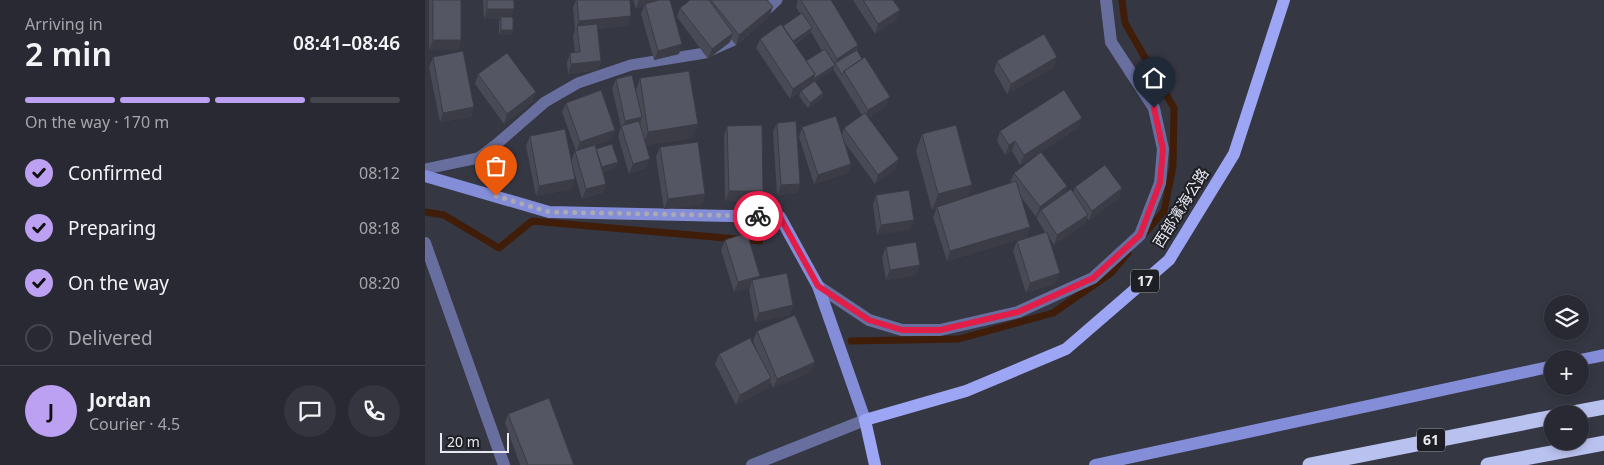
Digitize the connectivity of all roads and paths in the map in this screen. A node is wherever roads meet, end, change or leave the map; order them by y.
1 (777, 0) edge
2 (1106, 0) edge
3 (1284, 0) edge
4 (425, 169) edge
5 (425, 176) edge
6 (427, 248) edge
7 (818, 286) junction
8 (1604, 355) edge
9 (1589, 358) edge
10 (1544, 368) edge
11 (1604, 407) edge
12 (1589, 410) edge
13 (1544, 419) edge
14 (865, 420) junction
15 (1604, 443) edge
16 (504, 465) edge
17 (752, 465) edge
18 (875, 465) edge
19 (1095, 465) edge
20 (1310, 465) edge
21 (1488, 465) edge

1 - 4 lane
2 - 7 street
3 - 14 main road, 西部濱海公路 / 17
5 - 7 street
6 - 16 street
7 - 14 street
8 - 9 street
10 - 19 street
11 - 12 highway
13 - 20 highway, 61
14 - 17 street
14 - 18 main road
15 - 21 highway

